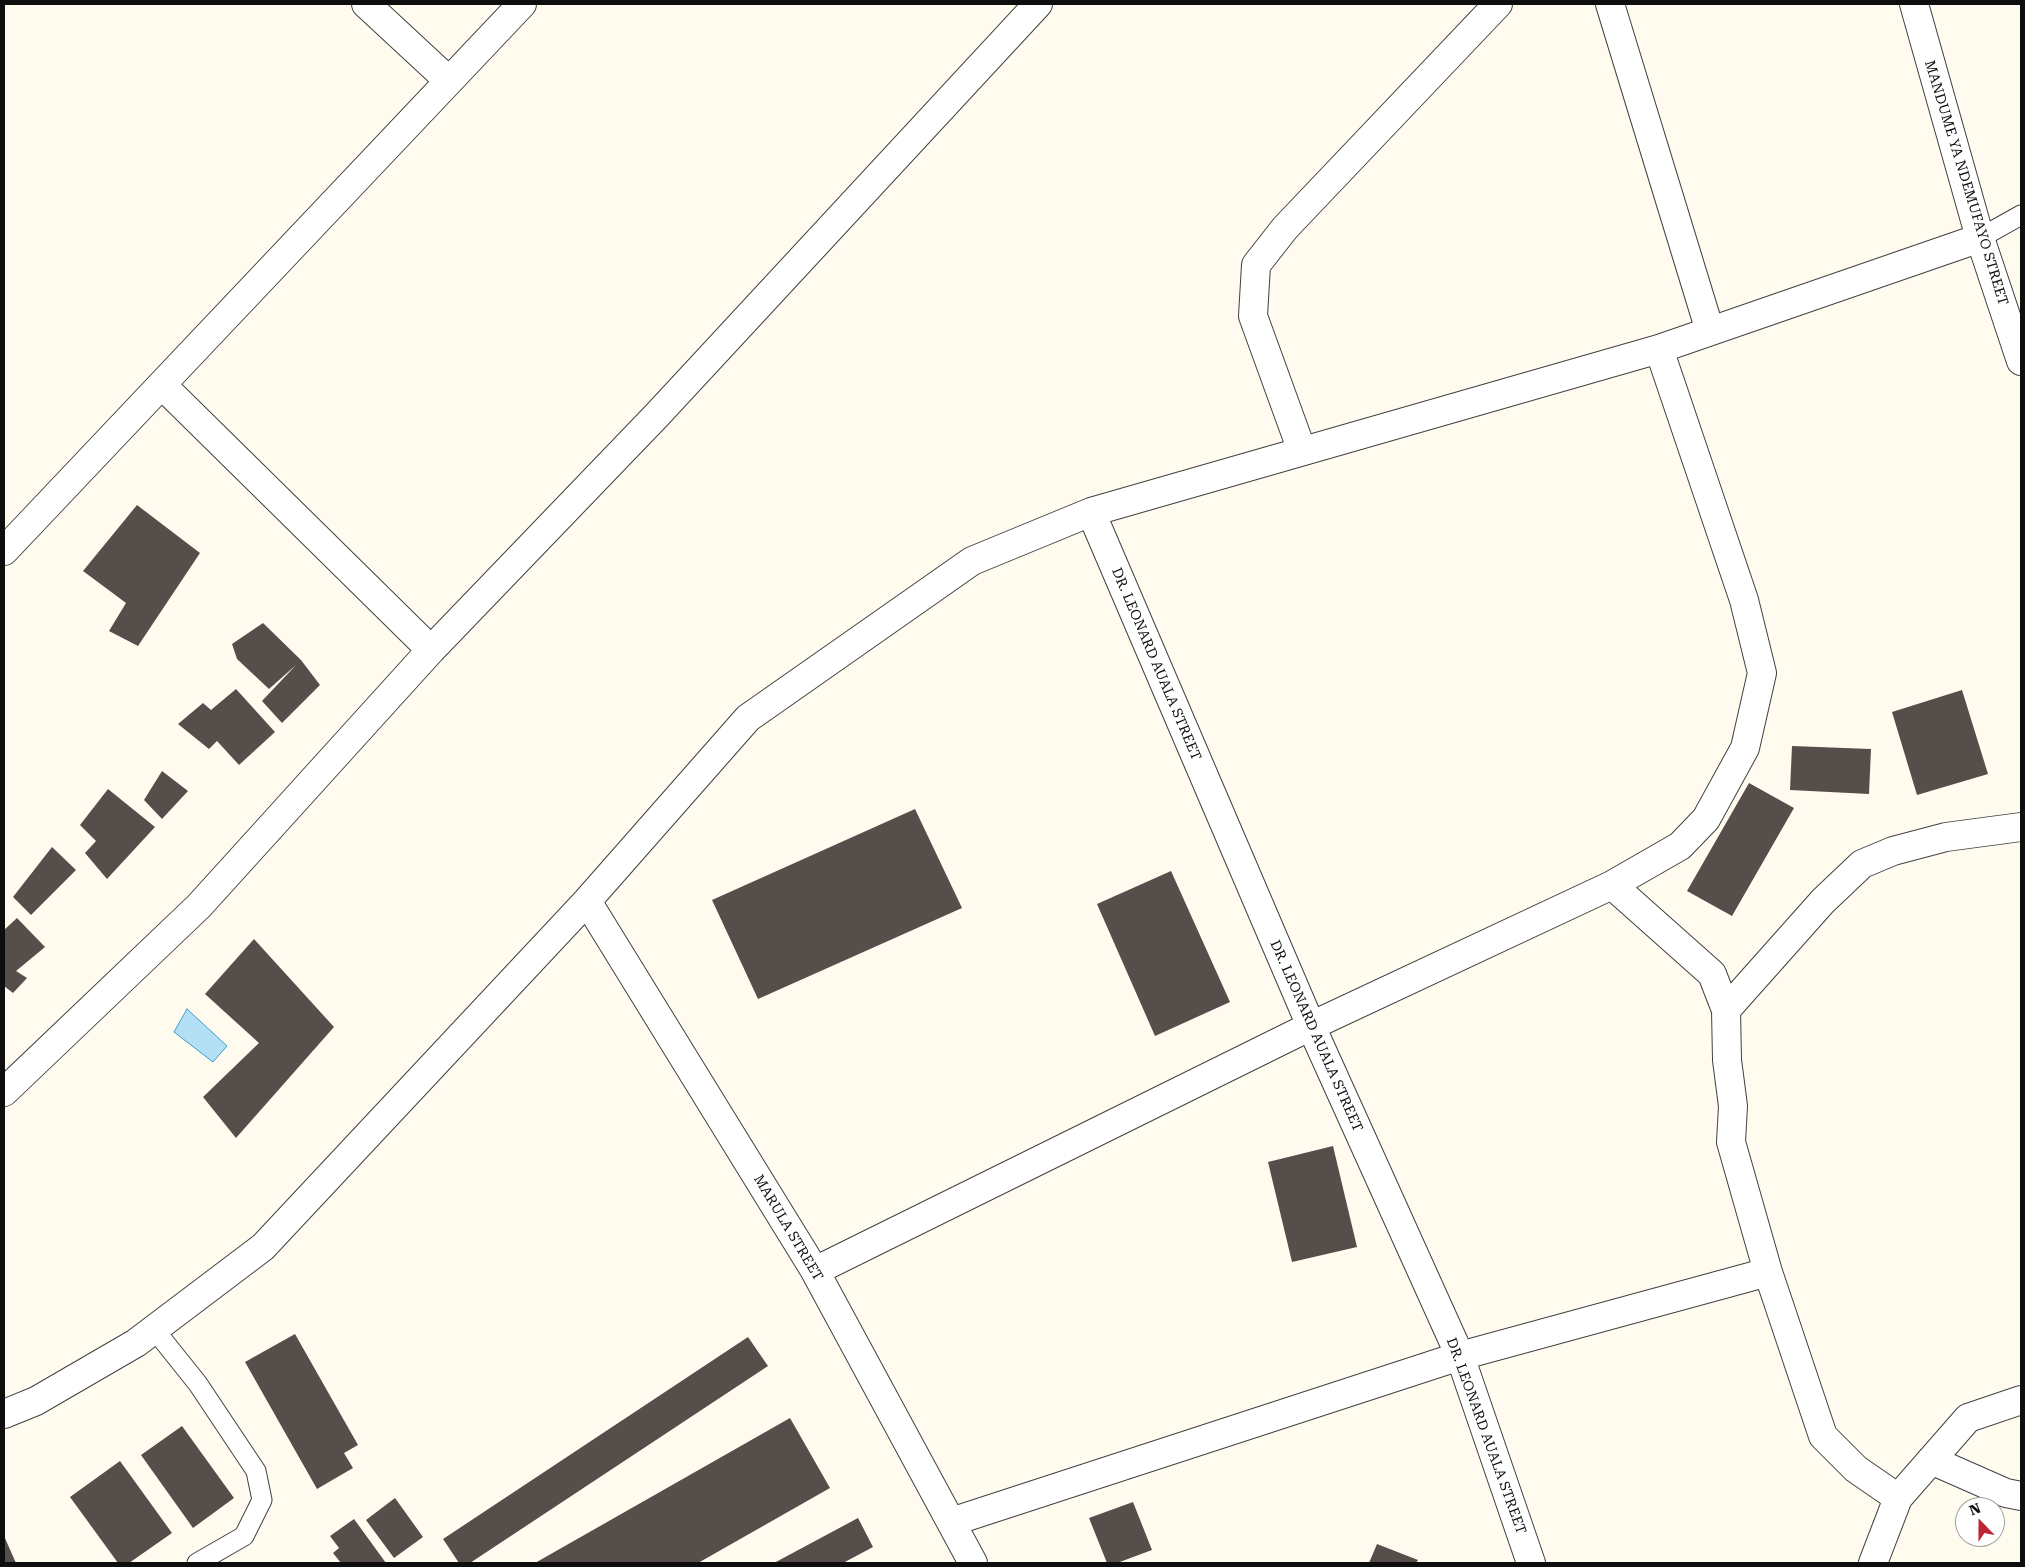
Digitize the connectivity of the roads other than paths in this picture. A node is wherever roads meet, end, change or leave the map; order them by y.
1 (366, 4) edge
2 (522, 4) edge
3 (1038, 4) edge
4 (1498, 4) edge
5 (1610, 4) edge
6 (1914, 4) edge
7 (449, 81) junction
8 (2021, 215) edge
9 (1980, 238) junction
10 (1710, 331) junction
11 (1659, 348) junction
12 (2021, 361) edge
13 (162, 385) junction
14 (1302, 451) junction
15 (1091, 512) junction
16 (4, 551) edge
17 (430, 650) junction
18 (2021, 827) edge
19 (1612, 885) junction
20 (587, 901) junction
21 (1726, 1010) junction
22 (1311, 1026) junction
23 (4, 1092) edge
24 (815, 1272) junction
25 (1768, 1272) junction
26 (154, 1329) junction
27 (1460, 1356) junction
28 (2021, 1400) edge
29 (4, 1414) edge
30 (1931, 1460) junction
31 (2021, 1496) edge
32 (1898, 1498) junction
33 (951, 1522) junction
34 (197, 1563) edge
35 (973, 1563) edge
36 (1531, 1563) edge
37 (1873, 1563) edge

1 - 7 street
2 - 7 street
3 - 17 street
4 - 14 street
5 - 10 street
6 - 9 street, MANDUME YA NDEMUFAYO STREET
7 - 13 street
8 - 9 lane
9 - 10 street
9 - 12 street, MANDUME YA NDEMUFAYO STREET
10 - 11 street
11 - 14 street
11 - 19 street
13 - 16 street
13 - 17 street
14 - 15 street
15 - 20 street
15 - 22 street, DR. LEONARD AUALA STREET
17 - 23 street
18 - 21 street
19 - 21 street
19 - 22 street
20 - 24 street, MARULA STREET
20 - 26 street
21 - 25 street
22 - 24 street
22 - 27 street, DR. LEONARD AUALA STREET
24 - 33 street, MARULA STREET
25 - 27 street
25 - 32 street
26 - 29 street
26 - 34 lane
27 - 33 street
27 - 36 street, DR. LEONARD AUALA STREET
28 - 30 street
30 - 31 street
30 - 32 street
32 - 37 street
33 - 35 street, MARULA STREET

